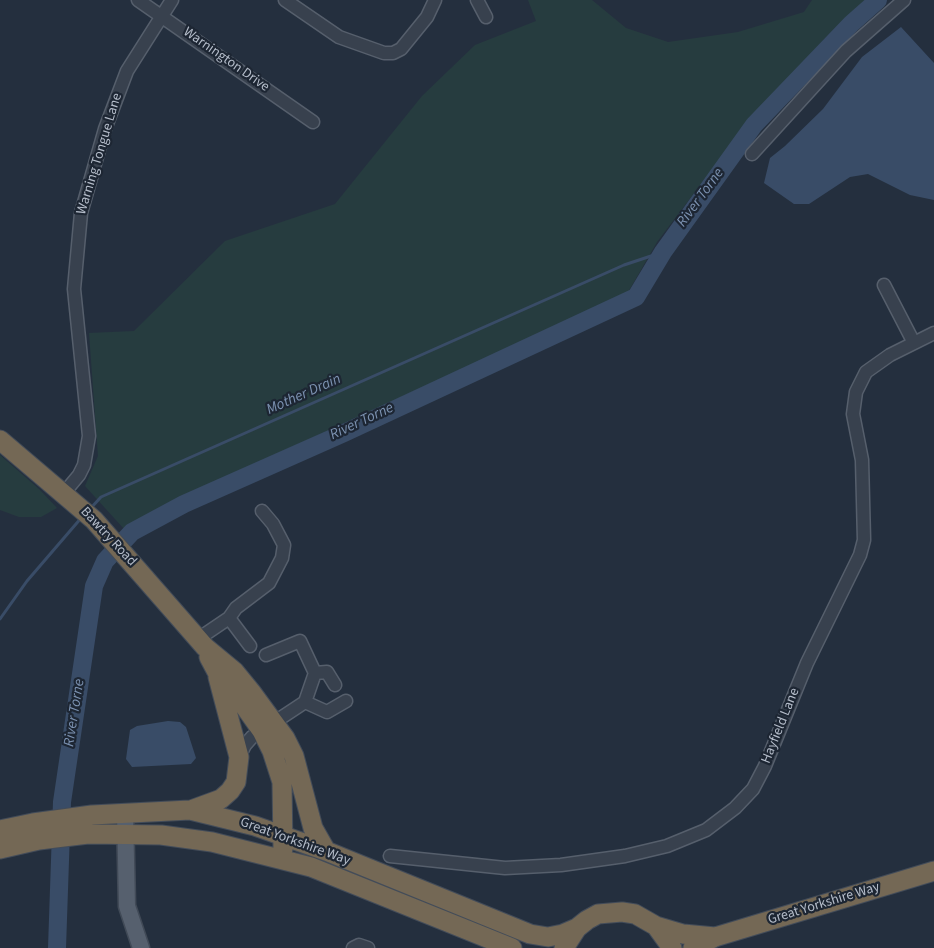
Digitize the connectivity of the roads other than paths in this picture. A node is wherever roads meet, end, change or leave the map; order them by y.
1 (138, 0) edge
2 (172, 0) edge
3 (285, 0) edge
4 (435, 0) edge
5 (477, 0) edge
6 (904, 0) edge
7 (161, 16) junction
8 (486, 17) dead end
9 (313, 122) dead end
10 (752, 154) dead end
11 (884, 285) dead end
12 (934, 333) edge
13 (914, 343) junction
14 (0, 440) edge
15 (64, 493) junction
16 (262, 511) dead end
17 (229, 618) junction
18 (201, 643) junction
19 (250, 646) dead end
20 (266, 655) dead end
21 (217, 672) junction
22 (315, 673) junction
23 (335, 684) dead end
24 (346, 701) dead end
25 (305, 702) junction
26 (268, 727) junction
27 (239, 757) junction
28 (306, 808) junction
29 (190, 810) junction
30 (125, 813) junction
31 (0, 830) edge
32 (36, 831) junction
33 (125, 834) junction
34 (288, 839) junction
35 (0, 849) edge
36 (326, 851) junction
37 (390, 856) dead end
38 (284, 859) junction
39 (934, 871) edge
40 (656, 926) junction
41 (577, 928) junction
42 (715, 937) junction
43 (141, 948) edge
44 (353, 948) edge
45 (368, 948) edge
46 (512, 948) edge
47 (564, 948) edge
48 (672, 948) edge
49 (693, 948) edge

1 - 7 street, Warnington Drive
2 - 7 street, Warning Tongue Lane
3 - 4 street
5 - 8 street
6 - 10 street
7 - 9 street, Warnington Drive
7 - 15 street, Warning Tongue Lane
11 - 13 street
12 - 13 street, Hayfield Lane
13 - 37 street, Hayfield Lane
14 - 15 highway, Bawtry Road
15 - 18 highway, Bawtry Road
16 - 17 street
17 - 18 street
17 - 19 street
18 - 21 highway, Bawtry Road
18 - 26 highway, Bawtry Road
20 - 22 street
21 - 26 highway, Bawtry Road
21 - 27 highway
22 - 23 street
22 - 25 street
24 - 25 street
25 - 26 street
26 - 27 street
26 - 28 highway, Bawtry Road
26 - 34 highway, Bawtry Road
27 - 29 highway
28 - 34 highway, Bawtry Road
28 - 36 highway, Bawtry Road
29 - 30 highway, Great Yorkshire Way
29 - 34 highway, Great Yorkshire Way
30 - 32 highway, Great Yorkshire Way
30 - 33 main road
31 - 32 highway, Great Yorkshire Way
32 - 33 highway, Great Yorkshire Way
32 - 35 highway, Great Yorkshire Way
33 - 38 highway, Great Yorkshire Way
33 - 43 main road
34 - 36 highway, Great Yorkshire Way
34 - 38 highway, Bawtry Road
36 - 41 highway, Great Yorkshire Way
38 - 46 highway, Great Yorkshire Way
39 - 42 highway, Great Yorkshire Way
40 - 41 highway
40 - 42 highway, Great Yorkshire Way
40 - 48 highway
41 - 47 highway
42 - 49 highway, Great Yorkshire Way
44 - 45 street

